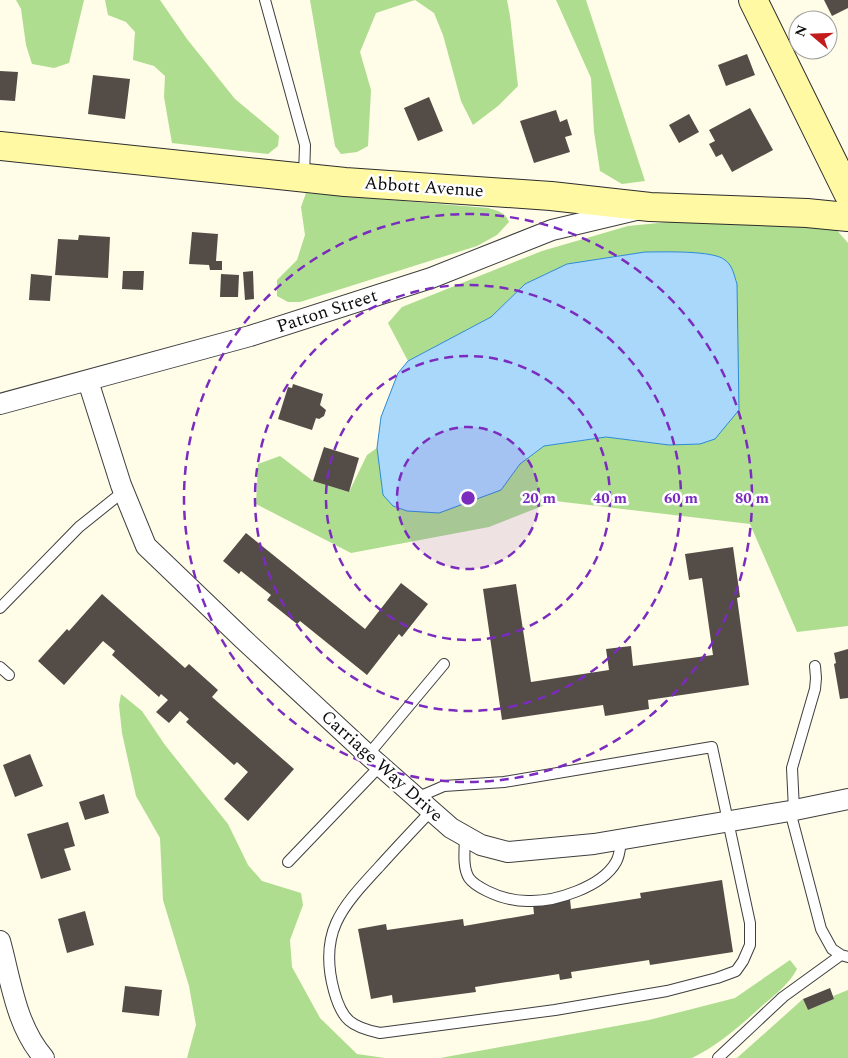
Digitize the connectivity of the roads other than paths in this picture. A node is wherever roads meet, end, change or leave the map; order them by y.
1 (265, 0) edge
2 (753, 0) edge
3 (0, 146) edge
4 (304, 178) junction
5 (848, 193) edge
6 (650, 207) junction
7 (848, 217) edge
8 (88, 381) junction
9 (0, 404) edge
10 (124, 491) junction
11 (0, 608) edge
12 (444, 664) dead end
13 (0, 666) edge
14 (814, 666) dead end
15 (9, 675) dead end
16 (374, 761) junction
17 (847, 799) edge
18 (424, 804) junction
19 (792, 811) junction
20 (728, 822) junction
21 (465, 836) junction
22 (621, 840) junction
23 (288, 862) dead end
24 (0, 941) edge
25 (844, 956) edge
26 (44, 1058) edge
27 (718, 1058) edge

1 - 4 lane
2 - 5 main road
3 - 4 main road, Abbott Avenue
4 - 6 main road, Abbott Avenue
6 - 7 main road, Abbott Avenue
6 - 8 street, Patton Street
8 - 9 street, Patton Street
8 - 10 street, Carriage Way Drive
10 - 11 lane
10 - 16 street, Carriage Way Drive
12 - 16 lane
13 - 15 lane
14 - 19 lane
16 - 18 street, Carriage Way Drive
16 - 23 lane
17 - 19 street, Carriage Way Drive
18 - 20 lane
18 - 20 lane
18 - 21 street, Carriage Way Drive
19 - 20 street, Carriage Way Drive
19 - 25 lane
20 - 22 street, Carriage Way Drive
21 - 22 street, Carriage Way Drive
21 - 22 lane
24 - 26 street
25 - 27 lane

